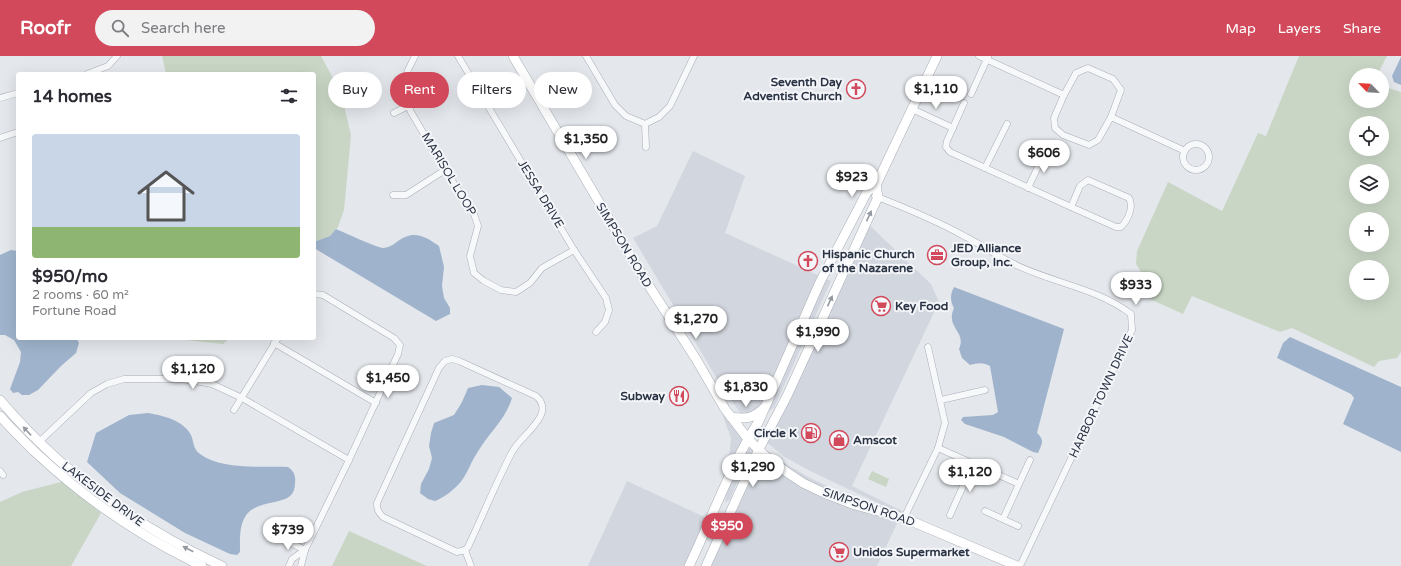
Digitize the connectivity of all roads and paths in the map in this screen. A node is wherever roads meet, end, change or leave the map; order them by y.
1 (116, 56) edge
2 (415, 56) edge
3 (458, 56) edge
4 (512, 56) edge
5 (586, 56) edge
6 (694, 56) edge
7 (937, 56) edge
8 (979, 56) edge
9 (988, 58) edge
10 (92, 72) edge
11 (407, 72) edge
12 (16, 94) edge
13 (971, 94) dead end
14 (1064, 94) junction
15 (0, 98) edge
16 (964, 104) dead end
17 (404, 108) edge
18 (409, 108) edge
19 (912, 109) junction
20 (394, 113) dead end
21 (1111, 117) junction
22 (645, 124) junction
23 (1006, 124) dead end
24 (953, 128) junction
25 (16, 133) edge
26 (0, 138) edge
27 (646, 147) dead end
28 (1185, 151) junction
29 (1044, 152) dead end
30 (985, 168) junction
31 (445, 170) junction
32 (876, 186) junction
33 (1028, 188) junction
34 (867, 192) junction
35 (393, 194) dead end
36 (878, 197) junction
37 (1071, 207) junction
38 (574, 250) junction
39 (316, 294) edge
40 (596, 332) dead end
41 (276, 340) edge
42 (928, 347) dead end
43 (985, 390) dead end
44 (242, 398) junction
45 (0, 400) edge
46 (940, 400) junction
47 (376, 402) junction
48 (765, 407) junction
49 (234, 410) dead end
50 (10, 413) junction
51 (731, 417) junction
52 (1, 419) edge
53 (748, 439) junction
54 (38, 443) junction
55 (938, 448) junction
56 (758, 449) junction
57 (349, 460) junction
58 (1030, 460) dead end
59 (974, 464) junction
60 (1019, 484) junction
61 (986, 511) dead end
62 (950, 515) dead end
63 (904, 518) junction
64 (1002, 519) junction
65 (1018, 526) dead end
66 (287, 541) dead end
67 (304, 550) junction
68 (464, 550) junction
69 (202, 566) edge
70 (222, 566) edge
71 (289, 566) edge
72 (301, 566) edge
73 (471, 566) edge
74 (689, 566) edge
75 (706, 566) edge
76 (1017, 566) edge
77 (1020, 566) edge

1 - 10 street
2 - 11 street, MARISOL LOOP
3 - 38 street, JESSA DRIVE
4 - 51 street, SIMPSON ROAD
5 - 22 street
6 - 22 street
7 - 19 street
8 - 9 street
9 - 13 street
9 - 14 street
12 - 15 street
14 - 21 street
14 - 21 street
16 - 24 street
17 - 20 street
18 - 31 street, MARISOL LOOP
19 - 24 street
19 - 32 street
21 - 28 street
22 - 27 street
23 - 30 street
24 - 30 street
25 - 26 street
28 - 28 street
29 - 33 street
30 - 33 street
31 - 35 street
31 - 38 street, MARISOL LOOP
32 - 34 street
32 - 36 street
33 - 37 street
34 - 36 street, HARBOR TOWN DRIVE
34 - 48 street
56 -> 36 street
36 - 77 street, HARBOR TOWN DRIVE
37 - 37 street
38 - 40 street, JESSA DRIVE
39 - 47 street
41 - 44 street
41 - 47 street
42 - 46 street
43 - 46 street
44 - 49 street
44 - 54 street
44 - 57 street
45 - 50 street, LAKESIDE DRIVE
46 - 55 street
47 - 57 street
48 - 51 street
48 - 53 street
50 - 52 street
54 -> 50 street, LAKESIDE DRIVE
51 - 53 street, SIMPSON ROAD
52 - 69 street, LAKESIDE DRIVE
53 - 56 street, SIMPSON ROAD
53 - 74 street
70 -> 54 street, LAKESIDE DRIVE
55 - 59 street
55 - 63 street
56 - 63 street, SIMPSON ROAD
56 - 75 street
57 - 67 street
58 - 60 street
59 - 60 street
59 - 62 street
60 - 64 street
61 - 64 street
63 - 76 street, SIMPSON ROAD
64 - 65 street
66 - 67 street
67 - 71 street
67 - 72 street
68 - 68 street
68 - 73 street

